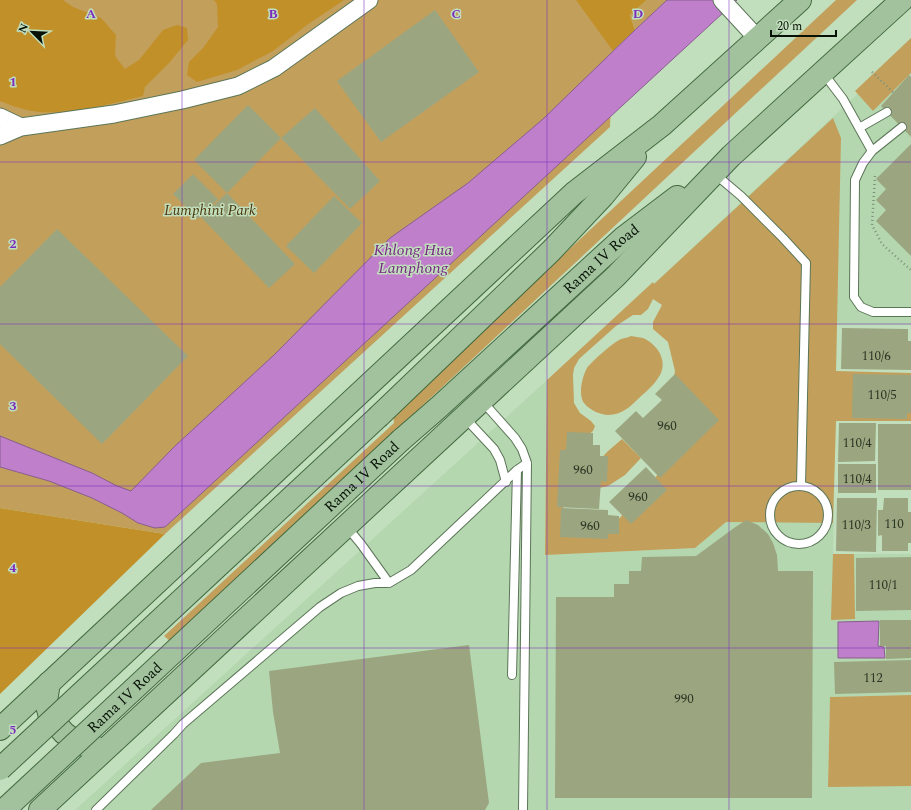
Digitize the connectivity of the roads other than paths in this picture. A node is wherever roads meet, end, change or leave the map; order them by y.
1 (370, 0) edge
2 (722, 0) edge
3 (800, 0) edge
4 (902, 0) edge
5 (757, 38) junction
6 (822, 72) junction
7 (887, 112) dead end
8 (0, 117) edge
9 (662, 125) junction
10 (21, 127) junction
11 (902, 127) dead end
12 (859, 128) junction
13 (0, 136) edge
14 (872, 151) junction
15 (731, 156) junction
16 (714, 174) junction
17 (911, 312) edge
18 (482, 400) junction
19 (464, 417) junction
20 (527, 463) junction
21 (517, 470) junction
22 (506, 482) junction
23 (801, 486) junction
24 (346, 526) junction
25 (389, 583) junction
26 (512, 675) dead end
27 (49, 683) junction
28 (0, 729) edge
29 (112, 744) junction
30 (0, 769) edge
31 (4, 810) edge
32 (40, 810) edge
33 (96, 810) edge
34 (523, 810) edge

1 - 10 street
2 - 5 street
3 - 5 main road
4 - 6 main road, Rama IV Road
5 - 9 main road
6 - 12 lane
6 - 15 main road, Rama IV Road
7 - 12 lane
8 - 10 street
9 - 27 main road
9 - 30 main road, bridge
10 - 13 street
11 - 14 lane
12 - 14 lane
14 - 17 lane
15 - 16 main road, Rama IV Road
15 - 31 main road, Rama IV Road, bridge
16 - 18 main road, Rama IV Road
16 - 23 lane
18 - 19 main road, Rama IV Road
18 - 20 lane
19 - 22 lane
19 - 24 main road, Rama IV Road
20 - 21 lane
20 - 34 lane
21 - 22 lane
21 - 26 lane
22 - 25 lane
23 - 23 lane
24 - 25 lane
24 - 29 main road, Rama IV Road
25 - 33 lane
27 - 28 main road
27 - 29 main road
29 - 32 main road, Rama IV Road

